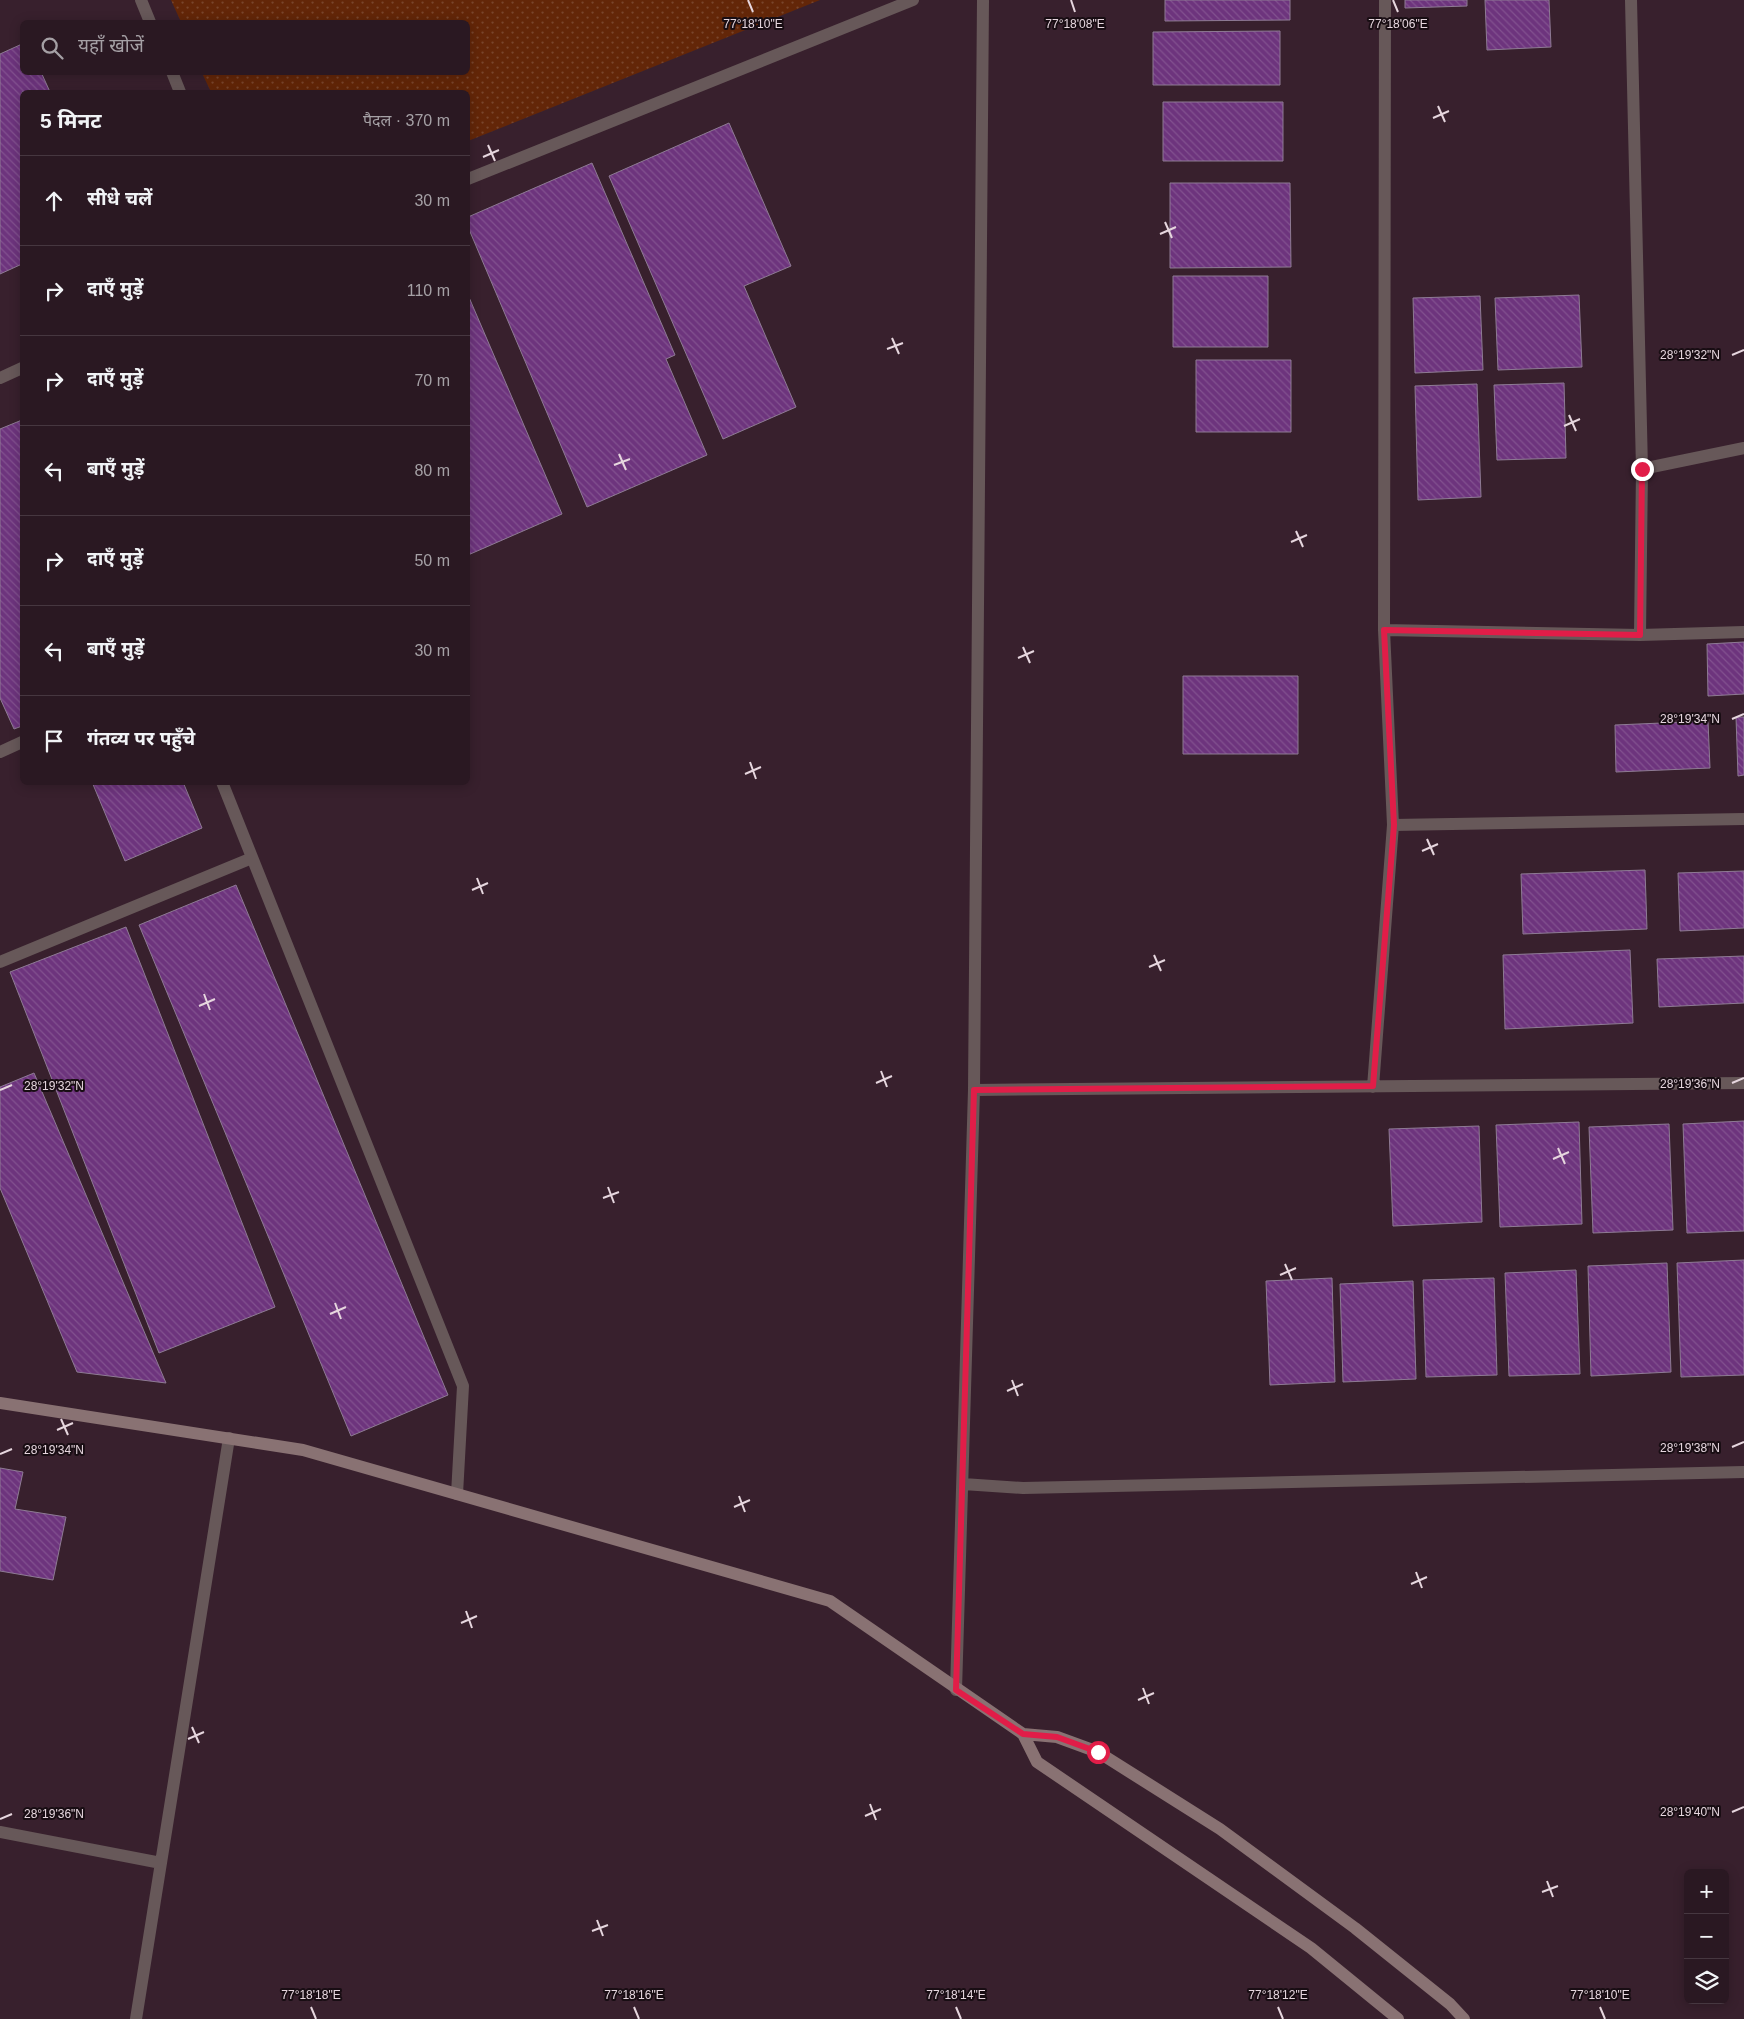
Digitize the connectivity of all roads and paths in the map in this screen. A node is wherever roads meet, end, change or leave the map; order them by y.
1 (141, 0) edge
2 (913, 0) edge
3 (983, 0) edge
4 (1385, 0) edge
5 (1631, 0) edge
6 (149, 20) edge
7 (173, 75) edge
8 (179, 90) edge
9 (470, 178) edge
10 (20, 369) edge
11 (0, 378) edge
12 (1744, 448) edge
13 (1642, 469) junction
14 (1384, 630) junction
15 (1744, 632) edge
16 (1640, 635) junction
17 (20, 743) edge
18 (0, 752) edge
19 (223, 785) edge
20 (1744, 819) edge
21 (1394, 825) junction
22 (252, 858) junction
23 (0, 962) edge
24 (1744, 1083) edge
25 (1373, 1086) junction
26 (974, 1090) junction
27 (0, 1402) edge
28 (229, 1438) junction
29 (1744, 1472) edge
30 (963, 1484) junction
31 (457, 1494) junction
32 (956, 1690) junction
33 (1023, 1734) junction
34 (0, 1832) edge
35 (161, 1863) junction
36 (136, 2019) edge
37 (1398, 2019) edge
38 (1464, 2019) edge

1 - 6 street
2 - 9 street
3 - 26 street
4 - 14 street
5 - 13 street
7 - 8 street
10 - 11 street
12 - 13 street
13 - 16 street
14 - 16 street
14 - 21 street
15 - 16 street
17 - 18 street
19 - 22 street
20 - 21 street
21 - 25 street
22 - 23 street
22 - 31 street
24 - 25 street
25 - 26 street
26 - 30 street
27 - 28 street
28 - 31 street
28 - 35 street
29 - 30 street
30 - 32 street
31 - 32 street
32 - 33 street
33 - 37 street
33 - 38 street
34 - 35 street
35 - 36 street

